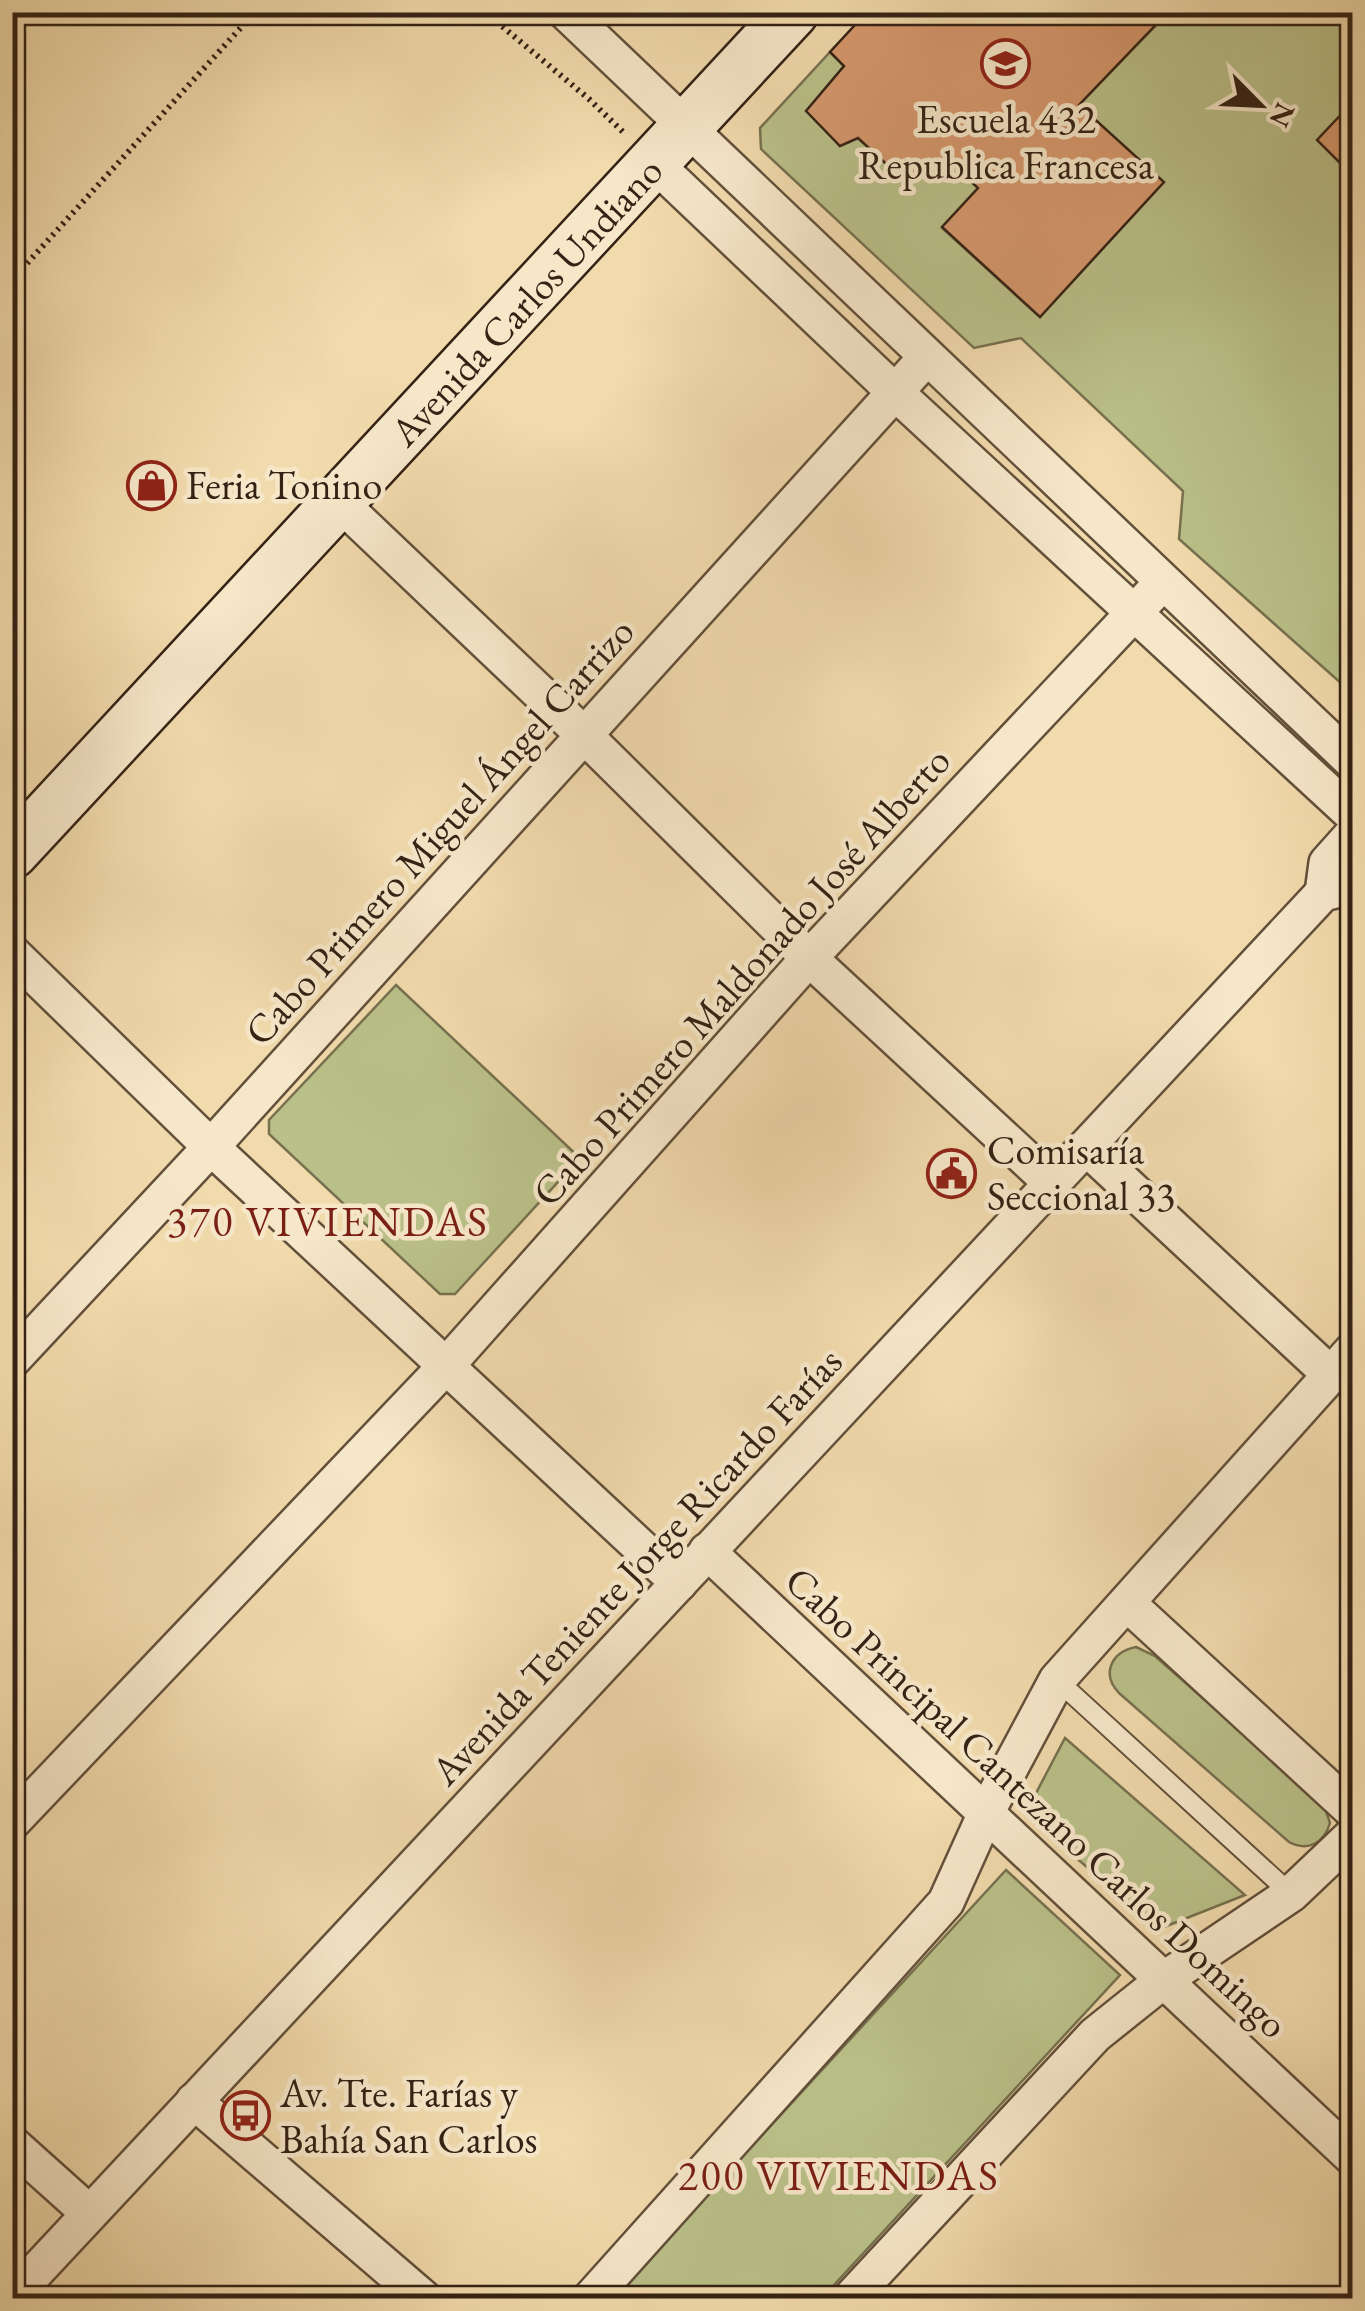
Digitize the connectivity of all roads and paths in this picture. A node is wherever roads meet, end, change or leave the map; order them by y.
1 (255, 12) edge
2 (485, 12) edge
3 (566, 12) edge
4 (793, 12) edge
5 (688, 127) junction
6 (654, 162) junction
7 (12, 280) edge
8 (926, 358) junction
9 (896, 392) junction
10 (339, 502) junction
11 (1163, 582) junction
12 (1134, 612) junction
13 (583, 734) junction
14 (1352, 761) edge
15 (1352, 814) edge
16 (1352, 835) edge
17 (12, 853) edge
18 (1338, 889) edge
19 (12, 952) edge
20 (809, 958) junction
21 (211, 1147) junction
22 (1086, 1147) junction
23 (1052, 1183) junction
24 (12, 1360) edge
25 (1341, 1362) edge
26 (445, 1366) junction
27 (707, 1551) junction
28 (679, 1583) junction
29 (1127, 1602) junction
30 (1057, 1680) junction
31 (1352, 1810) edge
32 (987, 1811) junction
33 (12, 1822) edge
34 (1352, 1836) edge
35 (1291, 1894) junction
36 (1165, 1980) junction
37 (194, 2101) junction
38 (12, 2144) edge
39 (1352, 2156) edge
40 (89, 2213) junction
41 (12, 2298) edge
42 (423, 2298) edge
43 (590, 2298) edge
44 (852, 2298) edge

1 - 7 path
2 - 6 path
3 - 5 street
4 - 5 street, Avenida Carlos Undiano
5 - 6 street, Avenida Carlos Undiano
5 - 8 street
6 - 9 street
6 - 10 street, Avenida Carlos Undiano
8 - 9 street, Cabo Primero Miguel Ángel Carrizo
8 - 11 street
9 - 12 street
9 - 13 street, Cabo Primero Miguel Ángel Carrizo
10 - 13 street
10 - 17 street, Avenida Carlos Undiano
11 - 12 street, Cabo Primero Maldonado José Alberto
11 - 14 street
12 - 15 street
12 - 20 street, Cabo Primero Maldonado José Alberto
13 - 20 street
13 - 21 street, Cabo Primero Miguel Ángel Carrizo
16 - 18 street, Avenida Teniente Jorge Ricardo Farías
18 - 22 street, Avenida Teniente Jorge Ricardo Farías
19 - 21 street
20 - 23 street
20 - 26 street, Cabo Primero Maldonado José Alberto
21 - 24 street, Cabo Primero Miguel Ángel Carrizo
21 - 26 street
22 - 23 street, Avenida Teniente Jorge Ricardo Farías
22 - 25 street
23 - 27 street, Avenida Teniente Jorge Ricardo Farías
25 - 29 street
26 - 28 street
26 - 33 street, Cabo Primero Maldonado José Alberto
27 - 28 street, Avenida Teniente Jorge Ricardo Farías
27 - 32 street, Cabo Principal Cantezano Carlos Domingo
28 - 37 street, Avenida Teniente Jorge Ricardo Farías
29 - 30 street
29 - 31 street
30 - 32 street
30 - 35 lane
32 - 36 street, Cabo Principal Cantezano Carlos Domingo
32 - 43 street
34 - 35 street
35 - 36 street
36 - 39 street, Cabo Principal Cantezano Carlos Domingo
36 - 44 street
37 - 40 street, Avenida Teniente Jorge Ricardo Farías
37 - 42 street
38 - 40 street
40 - 41 street, Avenida Teniente Jorge Ricardo Farías

